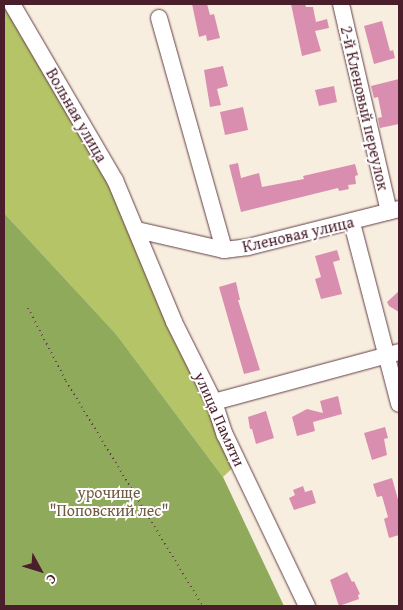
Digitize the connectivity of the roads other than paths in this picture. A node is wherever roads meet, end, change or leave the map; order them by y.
1 (12, 4) edge
2 (341, 4) edge
3 (159, 18) dead end
4 (394, 210) edge
5 (352, 222) junction
6 (137, 230) junction
7 (224, 250) junction
8 (393, 354) edge
9 (214, 402) junction
10 (399, 404) edge
11 (307, 606) edge

1 - 6 street, Вольная улица
2 - 4 street, 2-й Кленовый переулок
3 - 7 street
4 - 5 street, Кленовая улица
5 - 7 street, Кленовая улица
5 - 8 street
6 - 7 street, Кленовая улица
6 - 9 street, улица Памяти
8 - 9 street
8 - 10 street
9 - 11 street, улица Памяти

